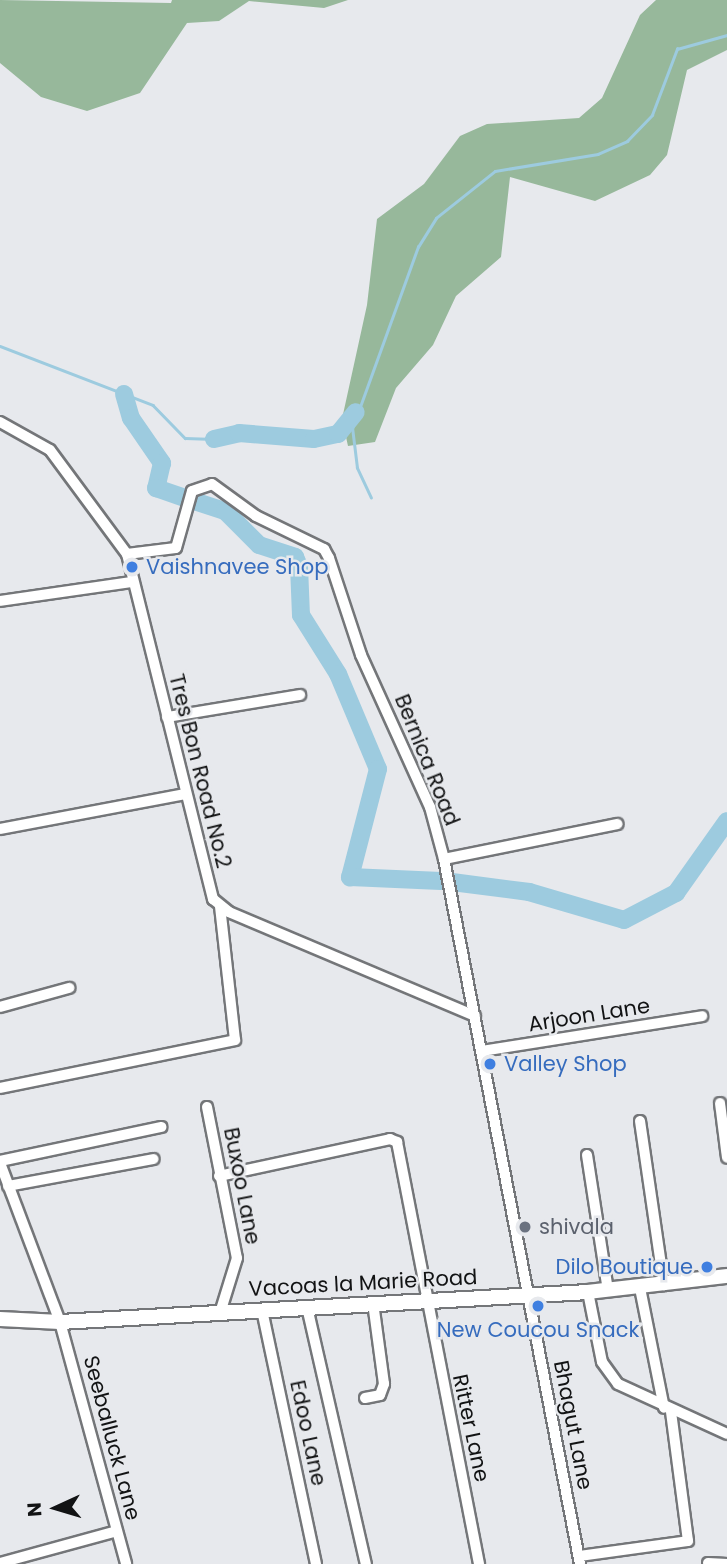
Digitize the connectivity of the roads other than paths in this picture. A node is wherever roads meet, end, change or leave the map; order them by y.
1 (0, 422) edge
2 (127, 554) junction
3 (132, 582) junction
4 (0, 601) edge
5 (300, 695) dead end
6 (167, 717) junction
7 (186, 794) junction
8 (617, 824) dead end
9 (0, 829) edge
10 (444, 859) junction
11 (220, 906) junction
12 (69, 988) dead end
13 (0, 1007) edge
14 (475, 1016) junction
15 (702, 1016) dead end
16 (482, 1051) junction
17 (0, 1088) edge
18 (720, 1103) dead end
19 (207, 1107) dead end
20 (640, 1121) dead end
21 (161, 1127) dead end
22 (587, 1155) dead end
23 (727, 1158) edge
24 (154, 1159) dead end
25 (0, 1162) edge
26 (219, 1176) junction
27 (8, 1186) junction
28 (727, 1276) edge
29 (664, 1285) junction
30 (640, 1288) junction
31 (608, 1290) junction
32 (588, 1292) junction
33 (527, 1294) junction
34 (425, 1300) junction
35 (373, 1303) junction
36 (307, 1307) junction
37 (262, 1310) junction
38 (220, 1312) junction
39 (3, 1316) edge
40 (60, 1322) junction
41 (365, 1398) dead end
42 (667, 1409) junction
43 (727, 1434) edge
44 (117, 1531) junction
45 (580, 1560) edge
46 (0, 1563) edge
47 (708, 1563) edge
48 (126, 1564) edge
49 (316, 1564) edge
50 (366, 1564) edge
51 (479, 1564) edge
52 (727, 1564) edge

1 - 2 street, Tres Bon Road No.2
2 - 3 street, Tres Bon Road No.2
2 - 10 street, Bernica Road
3 - 4 street
3 - 6 street, Tres Bon Road No.2
5 - 6 street
6 - 7 street, Tres Bon Road No.2
7 - 9 street
7 - 11 street, Tres Bon Road No.2
8 - 10 street
10 - 14 street, Bernica Road
11 - 14 street
11 - 17 street, Tres Bon Road No.2
12 - 13 street
14 - 16 street, Bernica Road
15 - 16 street, Arjoon Lane
16 - 33 street, Bernica Road
18 - 23 street
19 - 26 street, Buxoo Lane
20 - 29 street
21 - 25 street
22 - 31 street
24 - 27 street
25 - 27 street, Seeballuck Lane
26 - 34 street, Ritter Lane
26 - 38 street, Buxoo Lane
27 - 40 street, Seeballuck Lane
28 - 29 main road, Vacoas la Marie Road
29 - 30 main road, Vacoas la Marie Road
30 - 31 main road, Vacoas la Marie Road
30 - 42 street
31 - 32 main road, Vacoas la Marie Road
32 - 33 main road, Vacoas la Marie Road
32 - 42 street
33 - 34 main road, Vacoas la Marie Road
33 - 45 street, Bhagut Lane
34 - 35 main road, Vacoas la Marie Road
34 - 51 street, Ritter Lane
35 - 36 main road, Vacoas la Marie Road
35 - 41 street
36 - 37 main road, Vacoas la Marie Road
36 - 50 street
37 - 38 main road, Vacoas la Marie Road
37 - 49 street, Edoo Lane
38 - 40 main road, Vacoas la Marie Road
39 - 40 main road, Vacoas la Marie Road
40 - 44 street, Seeballuck Lane
42 - 43 street
42 - 45 street
44 - 46 street
44 - 48 street, Seeballuck Lane
47 - 52 street

